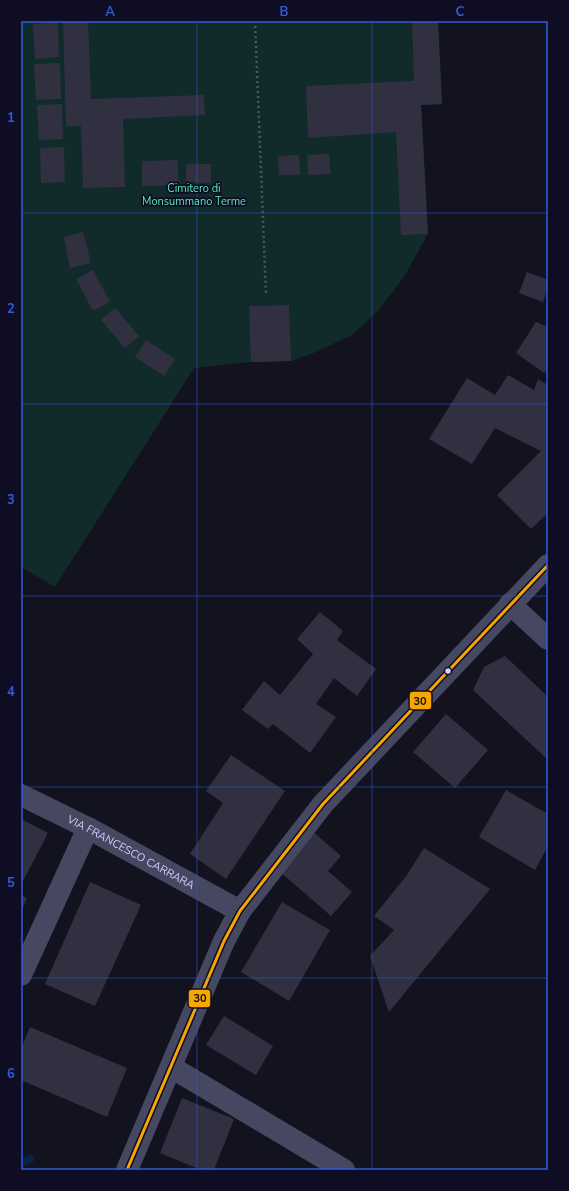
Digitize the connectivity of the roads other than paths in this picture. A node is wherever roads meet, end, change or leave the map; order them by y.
1 (548, 565) edge
2 (510, 604) junction
3 (548, 639) edge
4 (21, 795) edge
5 (88, 828) junction
6 (240, 911) junction
7 (21, 975) edge
8 (171, 1068) junction
9 (127, 1170) edge
10 (344, 1170) edge

1 - 2 street
2 - 3 street
2 - 6 street
4 - 5 street, VIA FRANCESCO CARRARA
5 - 6 street, VIA FRANCESCO CARRARA
5 - 7 street
6 - 8 street
8 - 9 street
8 - 10 street

